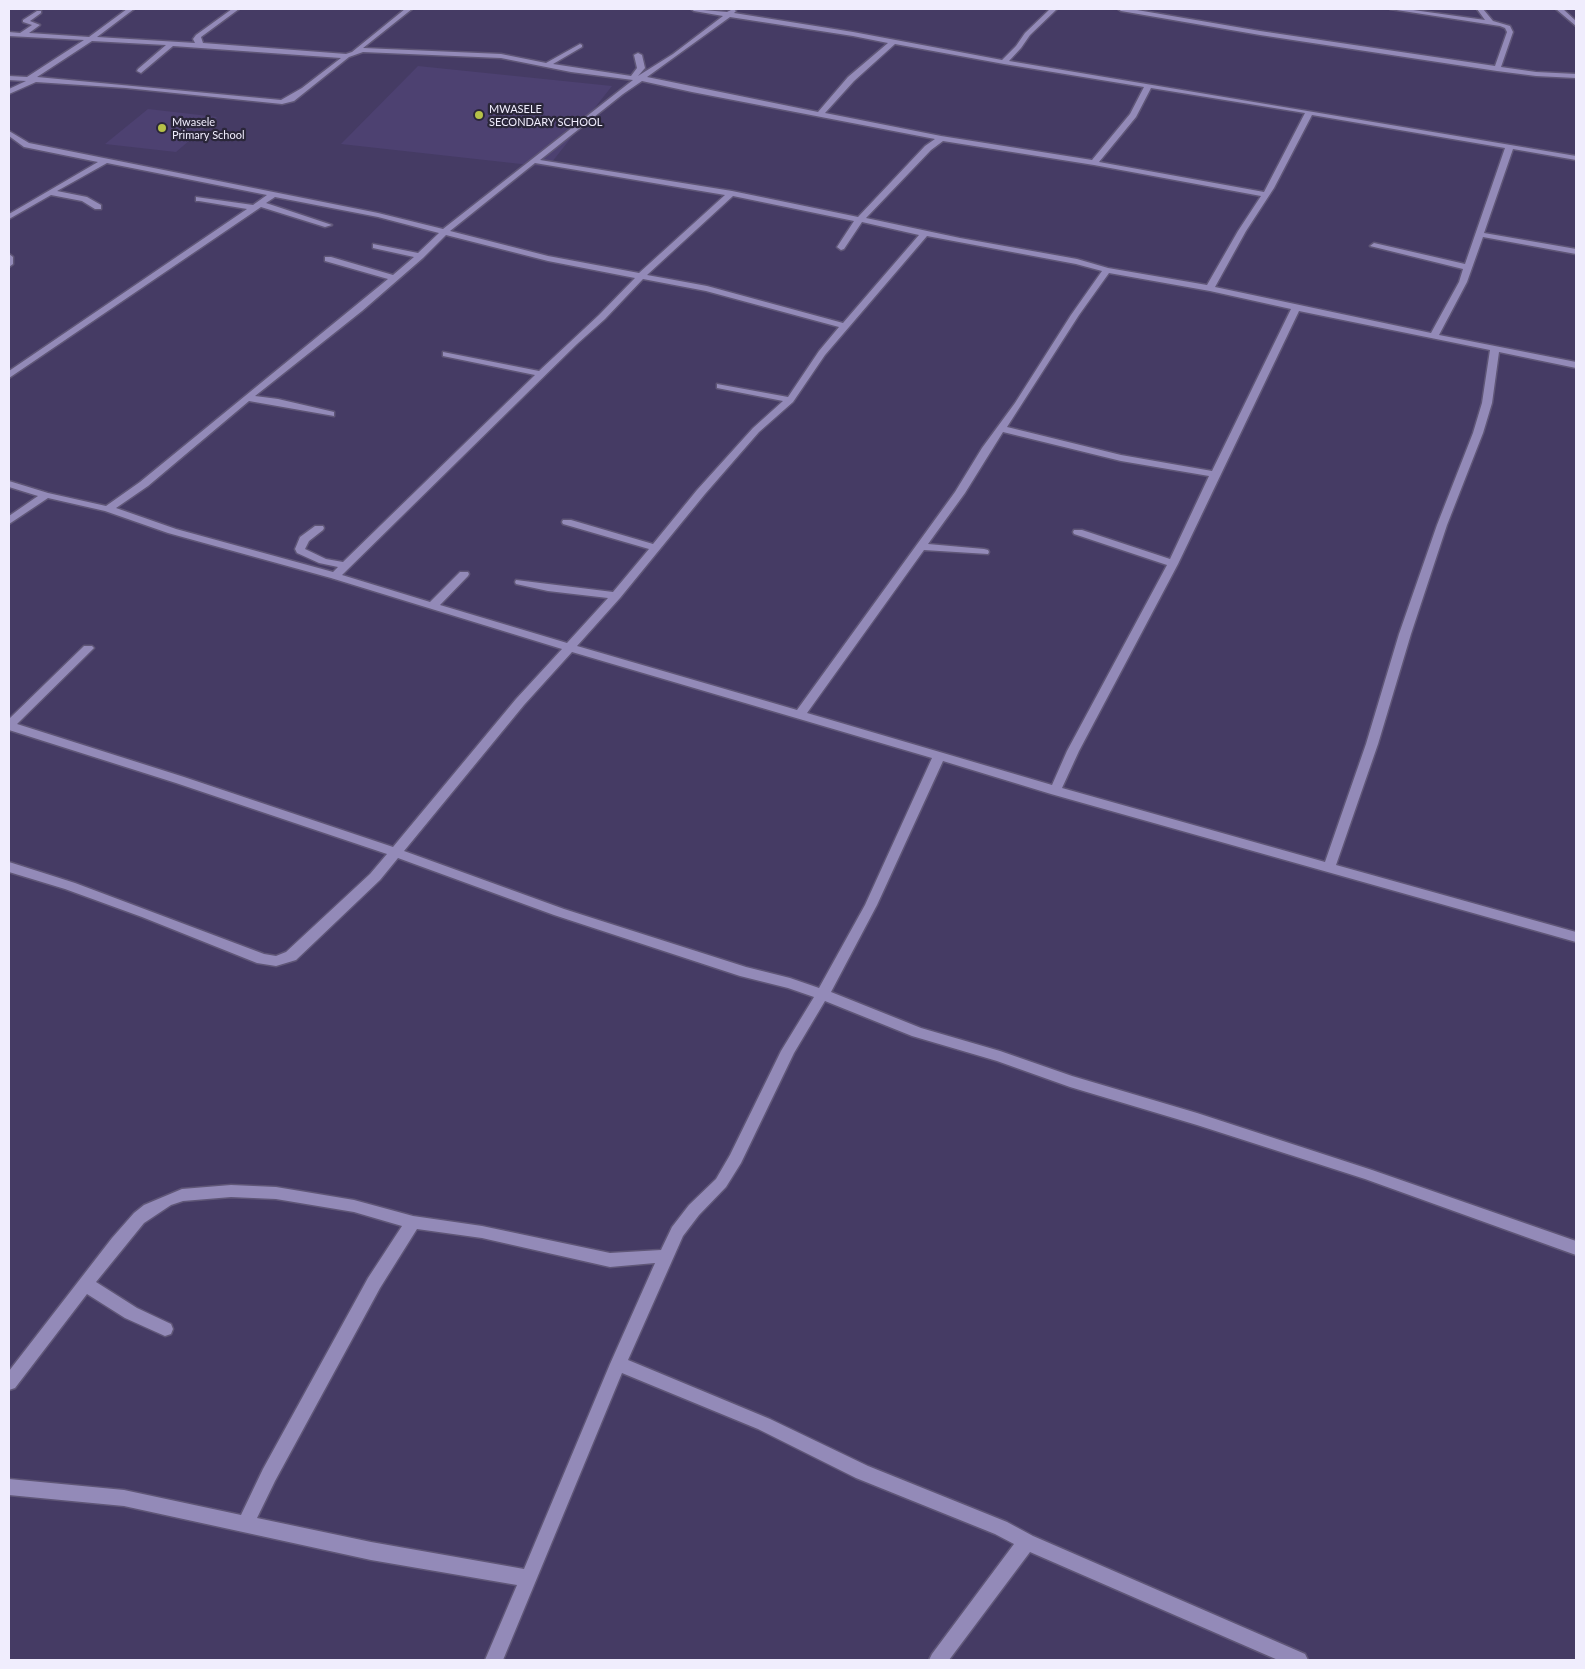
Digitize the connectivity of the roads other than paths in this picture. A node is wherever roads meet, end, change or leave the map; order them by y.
1 (131, 9) edge
2 (236, 9) edge
3 (409, 9) edge
4 (694, 9) edge
5 (1054, 9) edge
6 (1121, 9) edge
7 (1393, 9) edge
8 (1480, 9) edge
9 (1559, 9) edge
10 (39, 12) dead end
11 (732, 12) edge
12 (1490, 22) junction
13 (1576, 24) edge
14 (9, 34) edge
15 (21, 35) junction
16 (89, 40) junction
17 (893, 42) junction
18 (171, 44) junction
19 (201, 45) junction
20 (314, 45) dead end
21 (580, 46) dead end
22 (355, 51) junction
23 (309, 54) junction
24 (638, 55) dead end
25 (347, 56) junction
26 (1004, 62) junction
27 (547, 65) junction
28 (1497, 69) junction
29 (141, 71) dead end
30 (1576, 76) edge
31 (9, 78) edge
32 (33, 78) junction
33 (637, 78) junction
34 (1149, 85) junction
35 (9, 92) edge
36 (1310, 112) junction
37 (820, 114) junction
38 (9, 133) edge
39 (940, 138) junction
40 (1510, 146) junction
41 (1576, 158) edge
42 (108, 160) junction
43 (534, 161) junction
44 (1094, 163) junction
45 (49, 192) junction
46 (732, 194) junction
47 (1264, 194) junction
48 (273, 195) junction
49 (198, 198) dead end
50 (258, 206) junction
51 (98, 207) dead end
52 (9, 218) edge
53 (862, 219) junction
54 (328, 225) dead end
55 (445, 231) junction
56 (925, 233) junction
57 (1478, 234) junction
58 (376, 246) dead end
59 (1374, 246) dead end
60 (841, 247) dead end
61 (1576, 252) edge
62 (420, 256) junction
63 (9, 257) edge
64 (328, 259) dead end
65 (9, 264) edge
66 (1468, 267) junction
67 (1107, 270) junction
68 (640, 276) junction
69 (394, 278) junction
70 (1210, 288) junction
71 (1296, 308) junction
72 (846, 326) junction
73 (1434, 336) junction
74 (1495, 348) junction
75 (446, 354) dead end
76 (1576, 365) edge
77 (542, 374) junction
78 (9, 375) edge
79 (720, 386) dead end
80 (247, 398) junction
81 (790, 400) junction
82 (331, 414) dead end
83 (1002, 429) junction
84 (1214, 474) junction
85 (9, 484) edge
86 (46, 496) junction
87 (108, 509) junction
88 (9, 521) edge
89 (567, 522) dead end
90 (319, 528) dead end
91 (1078, 532) dead end
92 (922, 547) junction
93 (656, 548) junction
94 (984, 552) dead end
95 (1173, 564) junction
96 (346, 566) junction
97 (464, 574) dead end
98 (335, 576) junction
99 (520, 582) dead end
100 (616, 596) junction
101 (432, 606) junction
102 (570, 647) junction
103 (88, 648) dead end
104 (800, 715) junction
105 (9, 726) edge
106 (939, 756) junction
107 (1055, 790) junction
108 (394, 852) junction
109 (9, 867) edge
110 (1329, 868) junction
111 (1576, 937) edge
112 (823, 994) junction
113 (413, 1222) junction
114 (1576, 1248) edge
115 (666, 1256) junction
116 (85, 1284) junction
117 (165, 1329) dead end
118 (618, 1364) junction
119 (11, 1375) edge
120 (9, 1487) edge
121 (245, 1525) junction
122 (1028, 1542) junction
123 (528, 1578) junction
124 (1295, 1659) edge
125 (494, 1660) edge
126 (938, 1660) edge

1 - 16 street
2 - 19 street
3 - 22 street
4 - 11 street
5 - 26 street
6 - 28 street
7 - 12 street
8 - 12 street
9 - 13 street
10 - 15 street
11 - 17 street
11 - 33 street
12 - 28 street
14 - 15 street
15 - 16 street
16 - 18 street
16 - 32 street
17 - 26 street
17 - 37 street
18 - 19 street
18 - 29 street
19 - 23 street
20 - 23 street
21 - 27 street
22 - 25 street
22 - 27 street
23 - 25 street
24 - 33 street
25 - 32 street
26 - 34 street
27 - 33 street
28 - 30 street
31 - 32 street
32 - 35 street
33 - 37 street
33 - 43 street
34 - 36 street
34 - 44 street
36 - 40 street
36 - 47 street
37 - 39 street
38 - 42 street
39 - 44 street
39 - 53 street
40 - 41 street
40 - 57 street
42 - 45 street
42 - 48 street
43 - 46 street
43 - 55 street
44 - 47 street
45 - 51 street
45 - 52 street
46 - 53 street
46 - 68 street
47 - 70 street
48 - 50 street
48 - 55 street
49 - 50 street
50 - 54 street
50 - 78 street
53 - 56 street
53 - 60 street
55 - 62 street
55 - 68 street
56 - 67 street
56 - 72 street
57 - 61 street
57 - 66 street
58 - 62 street
59 - 66 street
62 - 69 street
63 - 65 street
64 - 69 street
66 - 73 street
67 - 70 street
67 - 83 street
68 - 72 street
68 - 77 street
69 - 80 street
70 - 71 street
71 - 73 street
71 - 84 street
72 - 81 street
73 - 74 street
74 - 76 street
74 - 110 street
75 - 77 street
77 - 96 street
79 - 81 street
80 - 82 street
80 - 87 street
81 - 93 street
83 - 84 street
83 - 92 street
84 - 95 street
85 - 86 street
86 - 87 street
86 - 88 street
87 - 98 street
89 - 93 street
90 - 96 street
91 - 95 street
92 - 94 street
92 - 104 street
93 - 100 street
95 - 107 street
96 - 98 street
97 - 101 street
98 - 101 street
99 - 100 street
100 - 102 street
101 - 102 street
102 - 104 street
102 - 108 street
103 - 105 street
104 - 106 street
105 - 108 street
106 - 107 street
106 - 112 street
107 - 110 street
108 - 109 street
108 - 112 street
110 - 111 street
112 - 114 street
112 - 115 street
113 - 115 street
113 - 116 street
113 - 121 street
115 - 118 street
116 - 117 street
116 - 119 street
118 - 122 street
118 - 123 street
120 - 121 street
121 - 123 street
122 - 124 street
122 - 126 street
123 - 125 street

